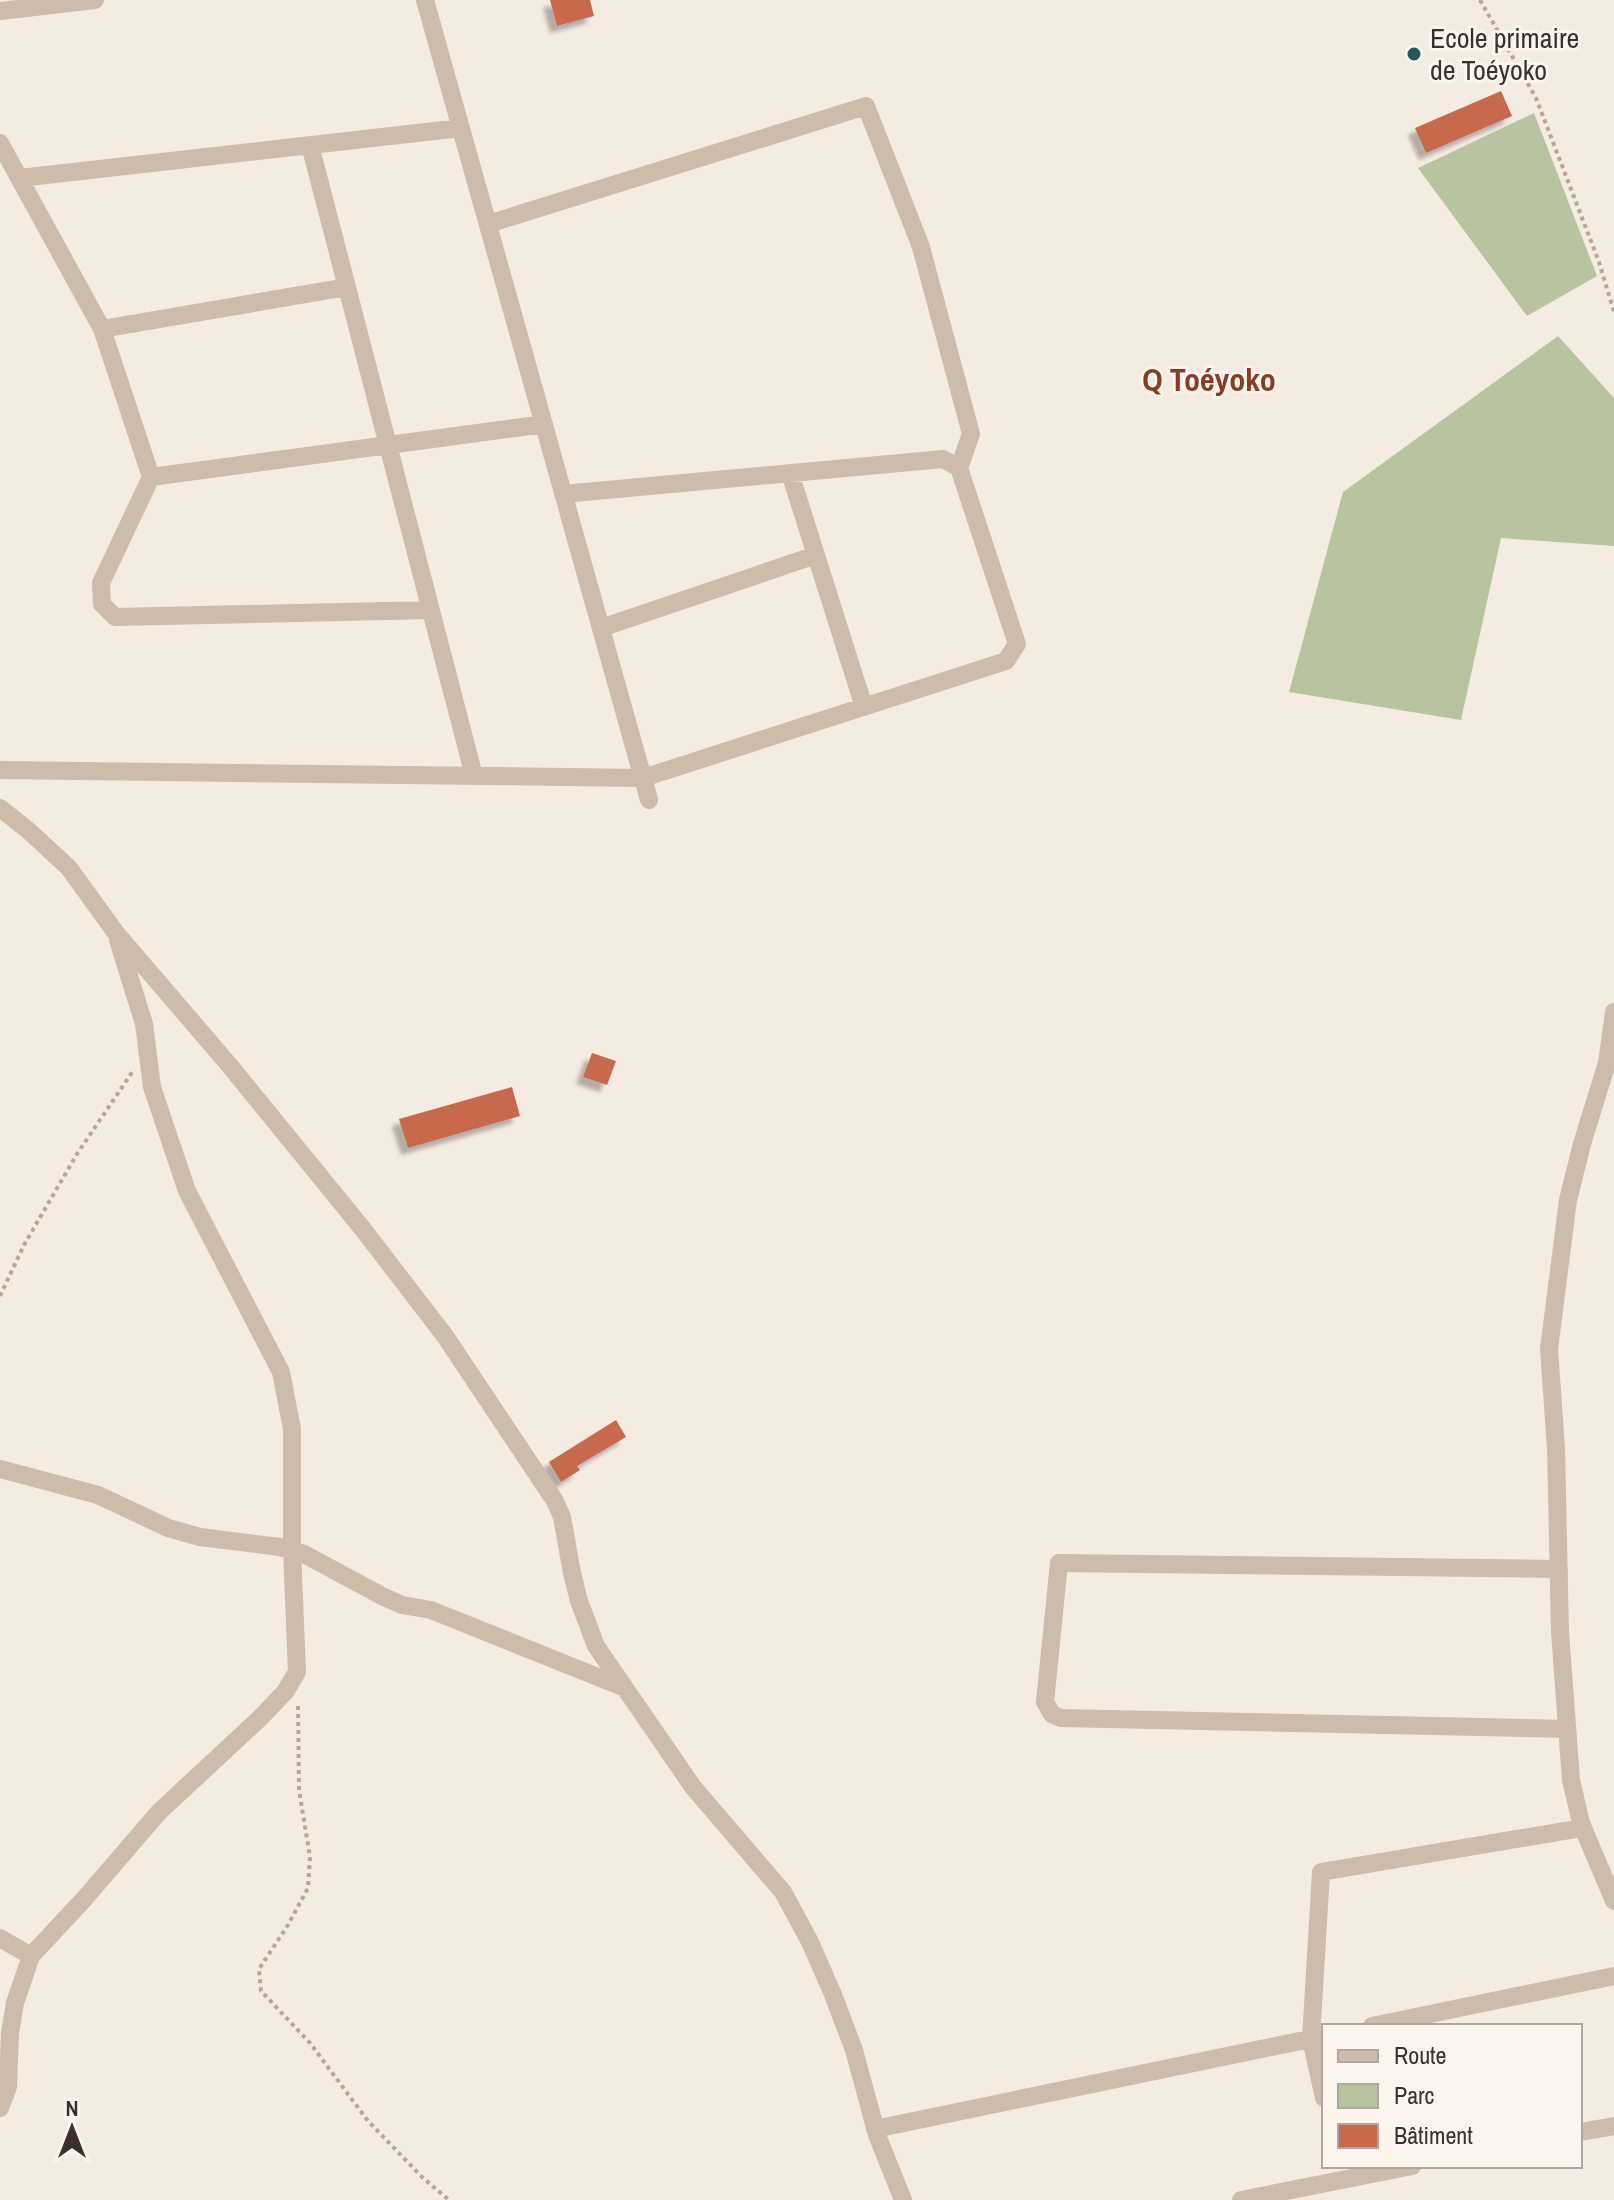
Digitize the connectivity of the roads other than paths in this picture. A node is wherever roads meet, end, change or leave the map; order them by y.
1 (95, 0) edge
2 (425, 0) edge
3 (0, 11) edge
4 (461, 128) junction
5 (0, 143) edge
6 (310, 145) junction
7 (20, 178) junction
8 (488, 224) junction
9 (347, 287) junction
10 (102, 329) junction
11 (544, 424) junction
12 (388, 445) junction
13 (959, 468) junction
14 (790, 473) junction
15 (151, 477) junction
16 (563, 494) junction
17 (816, 555) junction
18 (431, 610) junction
19 (601, 628) junction
20 (864, 707) junction
21 (0, 770) edge
22 (474, 776) junction
23 (643, 778) junction
24 (649, 800) dead end
25 (0, 808) edge
26 (116, 933) junction
27 (1614, 1012) edge
28 (1610, 1059) edge
29 (0, 1469) edge
30 (292, 1550) junction
31 (1559, 1569) junction
32 (625, 1688) junction
33 (1567, 1729) junction
34 (1582, 1828) junction
35 (1614, 1901) edge
36 (0, 1938) edge
37 (31, 1956) junction
38 (1614, 1976) edge
39 (1382, 2024) edge
40 (1318, 2037) edge
41 (1322, 2078) edge
42 (0, 2108) edge
43 (1614, 2126) edge
44 (875, 2129) junction
45 (1582, 2132) edge
46 (1391, 2168) edge
47 (1340, 2173) edge
48 (903, 2200) edge
49 (1241, 2200) edge

1 - 3 street
2 - 4 street
4 - 6 street
4 - 8 street
5 - 7 street
6 - 7 street
6 - 9 street
7 - 10 street
8 - 11 street
8 - 13 street
9 - 10 street
9 - 12 street
10 - 15 street
11 - 12 street
11 - 16 street
12 - 15 street
12 - 18 street
13 - 14 street
13 - 20 street
14 - 16 street
14 - 17 street
15 - 18 street
16 - 19 street
17 - 19 street
17 - 20 street
18 - 22 street
19 - 23 street
20 - 23 street
21 - 22 street
22 - 23 street
23 - 24 street
25 - 26 street
26 - 30 street
26 - 32 street
27 - 28 street
28 - 31 street
29 - 30 street
30 - 32 street
30 - 37 street
31 - 33 street
31 - 33 street
32 - 44 street
33 - 34 street
34 - 35 street
34 - 40 street
36 - 37 street
37 - 42 street
38 - 39 street
40 - 41 street
40 - 44 street
43 - 45 street
44 - 48 street
46 - 47 street
47 - 49 street

